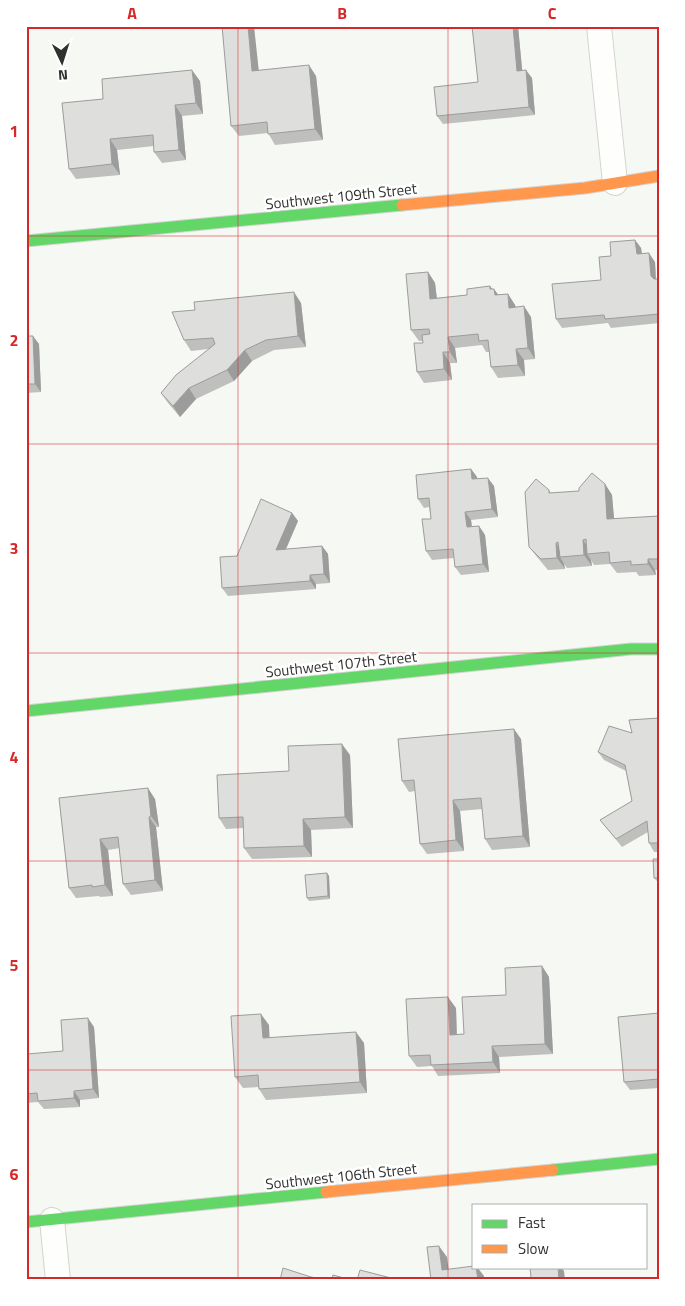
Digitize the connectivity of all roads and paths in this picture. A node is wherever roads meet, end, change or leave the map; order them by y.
1 (599, 26) edge
2 (659, 176) edge
3 (615, 183) junction
4 (26, 241) edge
5 (659, 649) edge
6 (26, 711) edge
7 (659, 1159) edge
8 (52, 1220) junction
9 (26, 1222) edge
10 (58, 1280) edge

1 - 3 street
2 - 3 street, Southwest 109th Street
3 - 4 street, Southwest 109th Street
5 - 6 street, Southwest 107th Street
7 - 8 street, Southwest 106th Street
8 - 9 street, Southwest 106th Street
8 - 10 street

